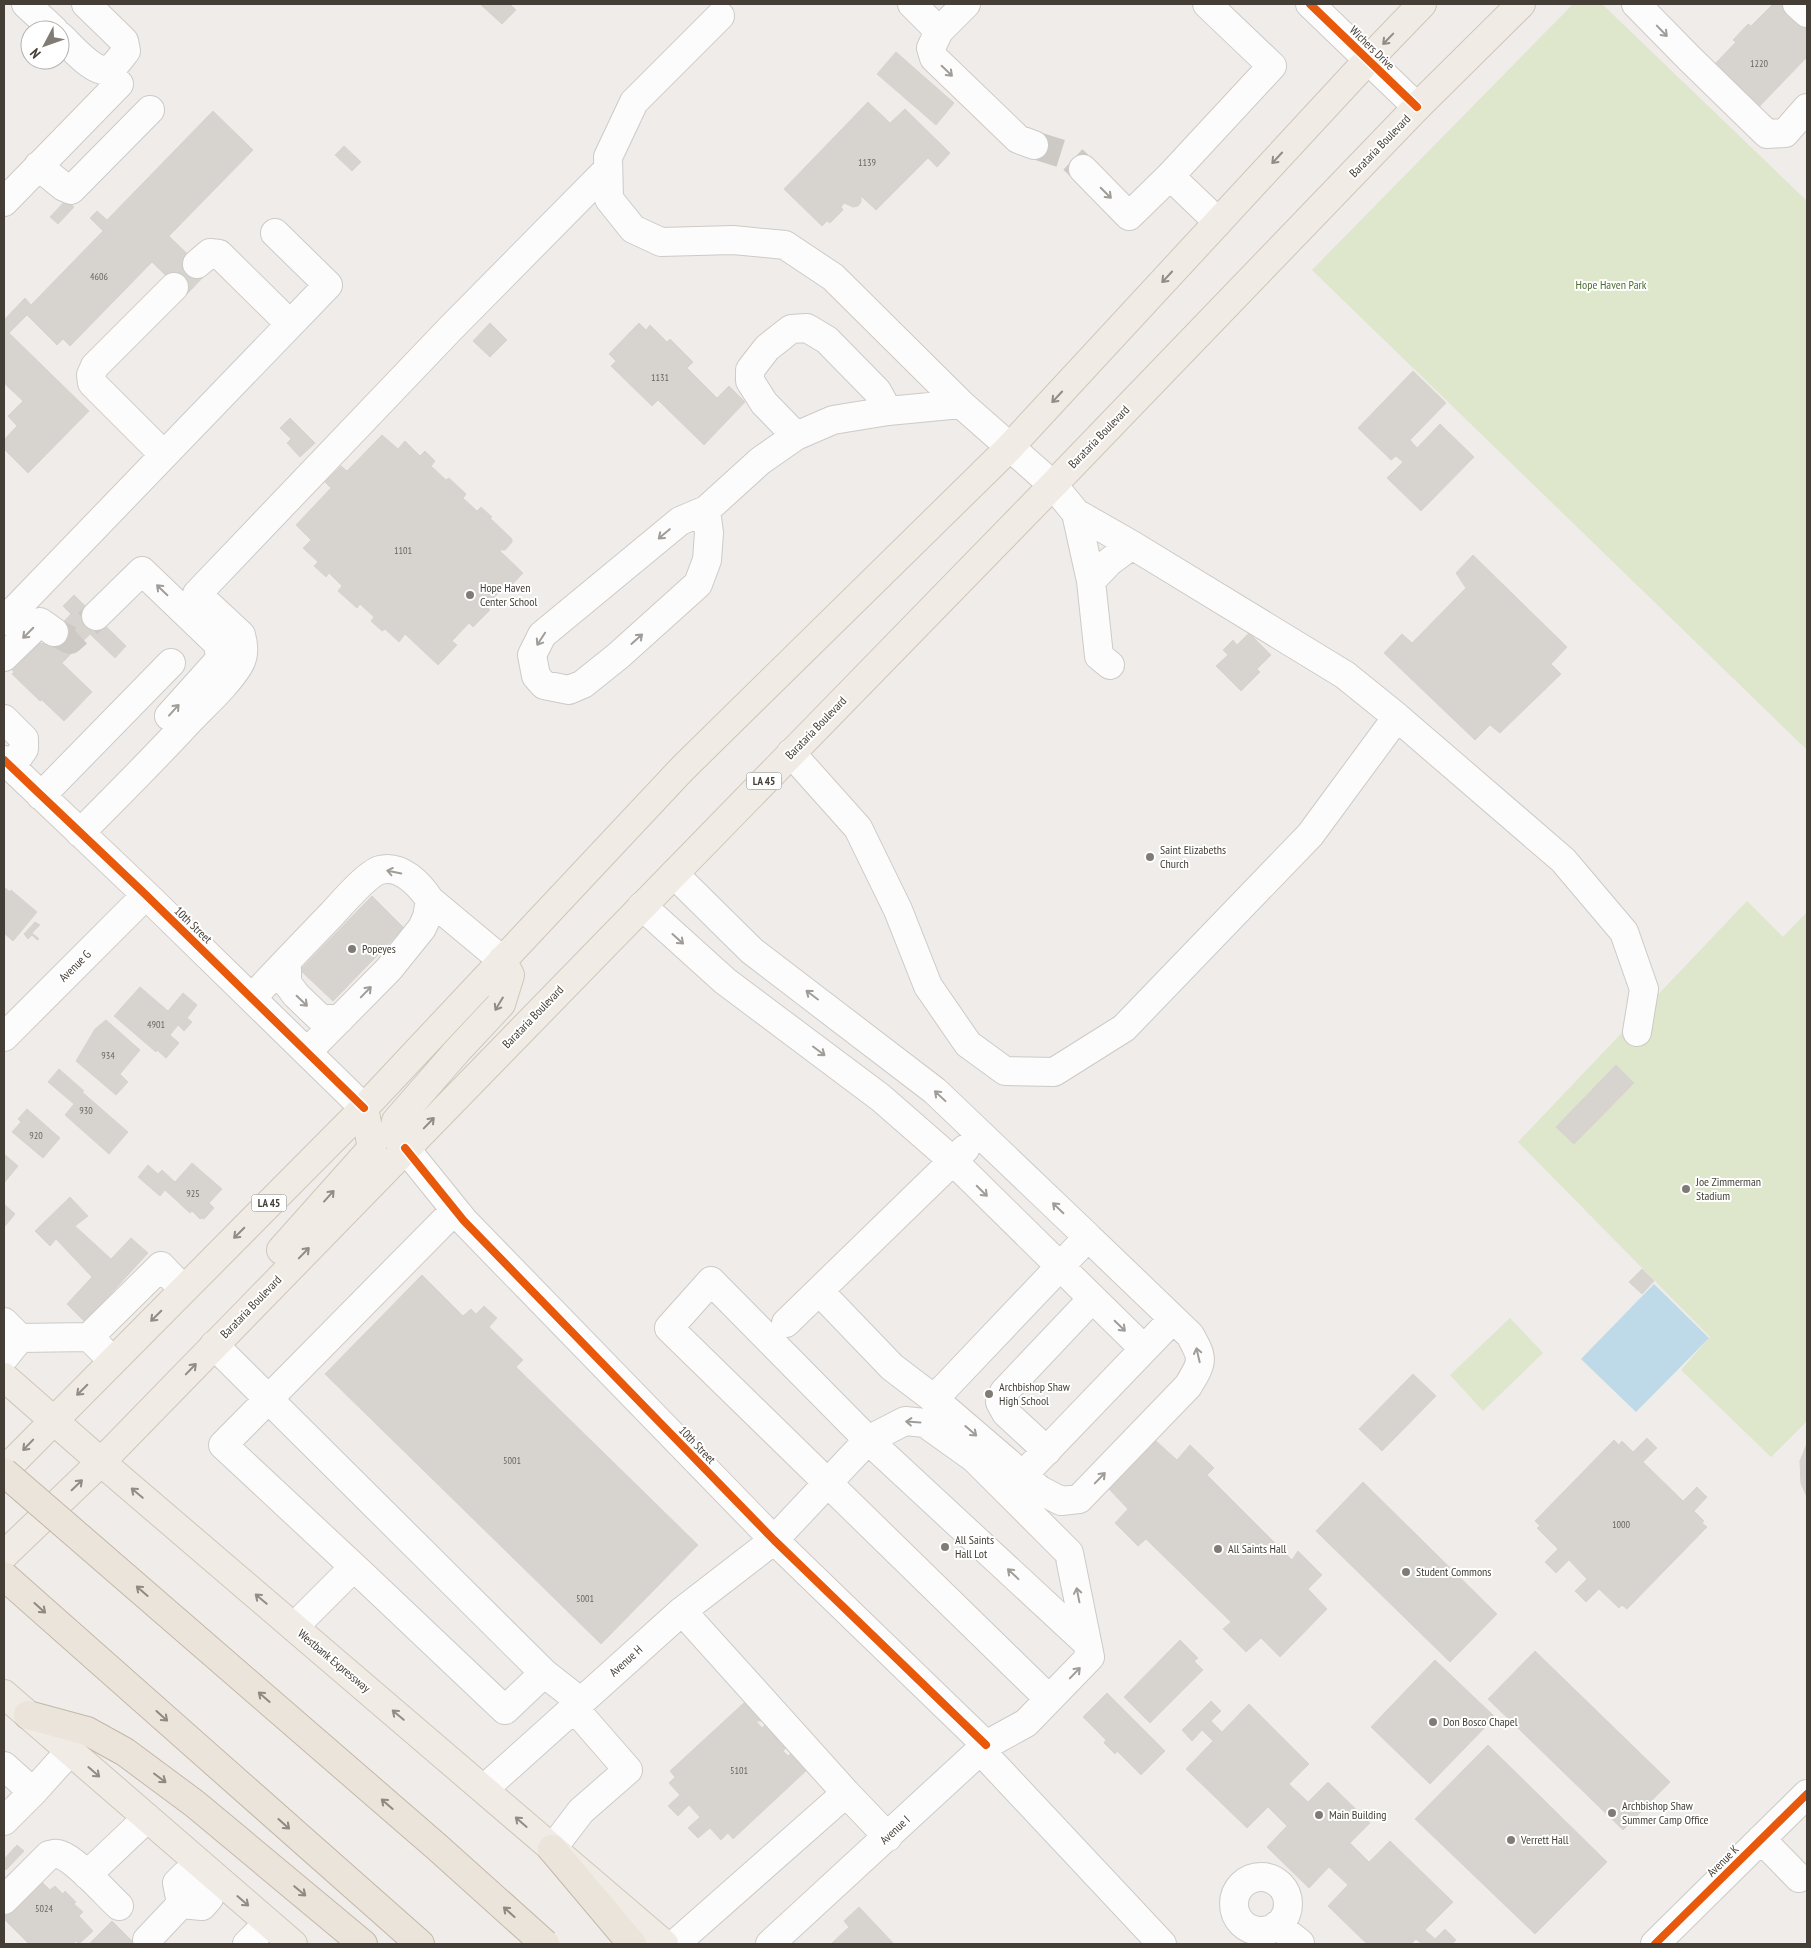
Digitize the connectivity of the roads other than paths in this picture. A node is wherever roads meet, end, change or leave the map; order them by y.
1 (26, 4) edge
2 (86, 4) edge
3 (912, 4) edge
4 (966, 4) edge
5 (1207, 4) edge
6 (1310, 4) edge
7 (1422, 4) edge
8 (1521, 4) edge
9 (1636, 4) edge
10 (1797, 4) edge
11 (1807, 13) edge
12 (720, 16) dead end
13 (43, 20) edge
14 (939, 30) junction
15 (70, 46) edge
16 (1368, 60) junction
17 (119, 84) dead end
18 (1418, 108) junction
19 (1807, 108) edge
20 (150, 110) dead end
21 (1034, 145) tunnel mouth
22 (38, 166) junction
23 (608, 169) junction
24 (1083, 169) tunnel mouth
25 (1170, 176) junction
26 (4, 202) edge
27 (1218, 222) junction
28 (275, 233) dead end
29 (197, 264) dead end
30 (174, 287) dead end
31 (290, 324) junction
32 (961, 404) junction
33 (888, 411) junction
34 (796, 436) junction
35 (1010, 448) junction
36 (164, 455) junction
37 (1053, 485) junction
38 (706, 510) junction
39 (1076, 513) junction
40 (1132, 545) junction
41 (1091, 581) junction
42 (96, 616) tunnel mouth
43 (4, 621) edge
44 (54, 632) tunnel mouth
45 (4, 657) edge
46 (171, 663) dead end
47 (1110, 665) dead end
48 (1397, 717) junction
49 (4, 719) edge
50 (791, 753) junction
51 (7, 764) edge
52 (132, 782) junction
53 (41, 796) junction
54 (80, 832) junction
55 (674, 874) junction
56 (146, 895) junction
57 (430, 900) junction
58 (642, 906) junction
59 (502, 960) junction
60 (287, 961) junction
61 (252, 998) junction
62 (340, 1019) junction
63 (1637, 1032) dead end
64 (4, 1037) edge
65 (308, 1052) junction
66 (364, 1108) junction
67 (981, 1135) junction
68 (405, 1148) junction
69 (952, 1160) junction
70 (455, 1210) junction
71 (1088, 1237) junction
72 (1060, 1268) junction
73 (183, 1290) junction
74 (819, 1292) junction
75 (1092, 1299) junction
76 (254, 1304) junction
77 (1173, 1319) junction
78 (786, 1323) dead end
79 (89, 1337) junction
80 (9, 1340) edge
81 (214, 1345) junction
82 (1144, 1349) junction
83 (112, 1360) junction
84 (4, 1377) edge
85 (269, 1398) junction
86 (934, 1399) junction
87 (53, 1420) junction
88 (868, 1440) junction
89 (1047, 1451) junction
90 (101, 1462) junction
91 (4, 1472) edge
92 (1023, 1475) junction
93 (827, 1484) junction
94 (774, 1540) junction
95 (4, 1555) edge
96 (354, 1567) junction
97 (4, 1576) edge
98 (682, 1611) junction
99 (294, 1627) junction
100 (1087, 1643) junction
101 (544, 1673) junction
102 (4, 1694) edge
103 (1049, 1698) junction
104 (578, 1705) junction
105 (28, 1715) junction
106 (983, 1748) junction
107 (70, 1751) junction
108 (4, 1766) edge
109 (484, 1789) junction
110 (33, 1792) junction
111 (846, 1792) junction
112 (1807, 1794) edge
113 (5, 1817) edge
114 (147, 1818) junction
115 (888, 1837) junction
116 (1761, 1839) junction
117 (552, 1849) junction
118 (87, 1875) junction
119 (206, 1875) junction
120 (1799, 1878) dead end
121 (4, 1900) edge
122 (118, 1906) dead end
123 (268, 1923) junction
124 (1277, 1925) junction
125 (1239, 1935) edge
126 (147, 1940) dead end
127 (247, 1944) edge
128 (293, 1944) edge
129 (364, 1944) edge
130 (420, 1944) edge
131 (545, 1944) edge
132 (632, 1944) edge
133 (664, 1944) edge
134 (675, 1944) edge
135 (770, 1944) edge
136 (1162, 1944) edge
137 (1306, 1944) edge
138 (1655, 1944) edge

1 - 13 street
2 - 15 street
3 - 14 street
4 - 14 street
5 - 25 street
6 - 16 street, Wichers Drive
7 -> 16 main road, LA 45
8 - 18 main road, Barataria Boulevard / LA 45
9 -> 19 street
10 - 11 street
12 - 23 street
14 -> 21 street
16 - 18 street, Wichers Drive
16 -> 27 main road, LA 45
17 - 22 street
18 - 37 main road, Barataria Boulevard / LA 45
20 - 22 street
22 - 26 street
23 - 32 street
23 - 52 street
24 -> 25 street
25 - 27 street
27 -> 35 main road, LA 45
28 - 31 street
29 - 31 street
30 - 36 street
31 - 36 street
32 - 33 street
32 - 35 street
33 - 34 street
33 - 34 street
34 - 38 street
35 - 37 street
35 - 59 main road, LA 45
36 - 43 street
37 - 39 street
37 - 50 main road, Barataria Boulevard / LA 45
38 -> 38 street
39 - 40 street
39 - 41 street
40 - 41 street
40 - 48 street
41 - 47 street
52 -> 42 street
44 -> 45 street
46 - 53 street
48 - 50 street
48 - 63 street
49 - 51 street
50 - 55 main road, Barataria Boulevard / LA 45
51 - 53 street, 10th Street
52 - 54 street
53 - 54 street, 10th Street
54 - 56 street, 10th Street
55 - 58 main road, Barataria Boulevard / LA 45
67 -> 55 street
56 - 61 street, 10th Street
56 - 64 street, Avenue G
57 - 59 street
57 -> 60 street
62 -> 57 street
68 -> 58 main road, Barataria Boulevard / LA 45
58 -> 69 street
59 - 66 main road, LA 45
59 -> 68 main road
60 - 61 street
60 -> 62 street
61 - 65 street, 10th Street
62 - 65 street
65 - 66 street, 10th Street
66 -> 73 main road, LA 45
76 -> 66 main road
67 - 69 street
71 -> 67 street
68 - 70 street, 10th Street
76 -> 68 main road, Barataria Boulevard / LA 45
69 -> 72 street
69 - 74 street
70 - 85 street
70 - 94 street, 10th Street
71 - 72 street
71 - 77 street
72 - 75 street
72 - 86 street
73 - 79 street
73 -> 83 main road, LA 45
74 - 78 street
74 - 86 street
75 -> 82 street
75 - 89 street
76 - 81 main road, Barataria Boulevard / LA 45
77 - 82 street
92 -> 77 street
79 - 80 street
79 - 83 street
81 - 85 street
90 -> 81 main road, Barataria Boulevard / LA 45
82 - 89 street
83 -> 87 main road, LA 45
84 - 87 main road, Westbank Expressway
85 - 96 street
85 - 101 street
86 -> 92 street
87 - 90 main road, Westbank Expressway
87 -> 91 main road, LA 45
88 - 93 street, Avenue H
88 - 93 street
100 -> 88 street
100 -> 88 street, Avenue H
89 - 92 street
95 -> 90 main road, Barataria Boulevard / LA 45
99 -> 90 main road, Westbank Expressway
131 -> 91 highway, bridge
93 - 94 street, Avenue H
93 - 103 street
94 - 98 street, Avenue H
94 - 106 street, 10th Street
96 - 99 street
96 - 101 street
97 -> 130 highway
98 - 104 street, Avenue H
98 - 111 street
109 -> 99 main road, Westbank Expressway
103 -> 100 street, Avenue I
101 - 104 street
102 - 105 main road
103 - 106 street, Avenue I
104 - 109 street, Avenue H
104 - 117 street
105 - 107 main road
105 -> 129 highway
106 - 115 street, Avenue I
106 - 136 street, 10th Street
107 - 110 street
107 -> 114 main road
108 - 110 street
117 -> 109 main road, Westbank Expressway
110 - 113 street
111 - 115 street
111 - 134 street
112 - 116 street, Avenue K
114 - 118 street
114 - 119 main road
115 - 135 street, Avenue I
116 - 120 street
116 - 138 street, Avenue K
117 - 132 highway
117 - 133 main road, Westbank Expressway
118 - 121 street
118 - 122 street
119 -> 123 main road
119 - 126 street
123 - 127 street
123 - 128 main road
124 - 125 street
124 - 125 street
124 - 137 street

